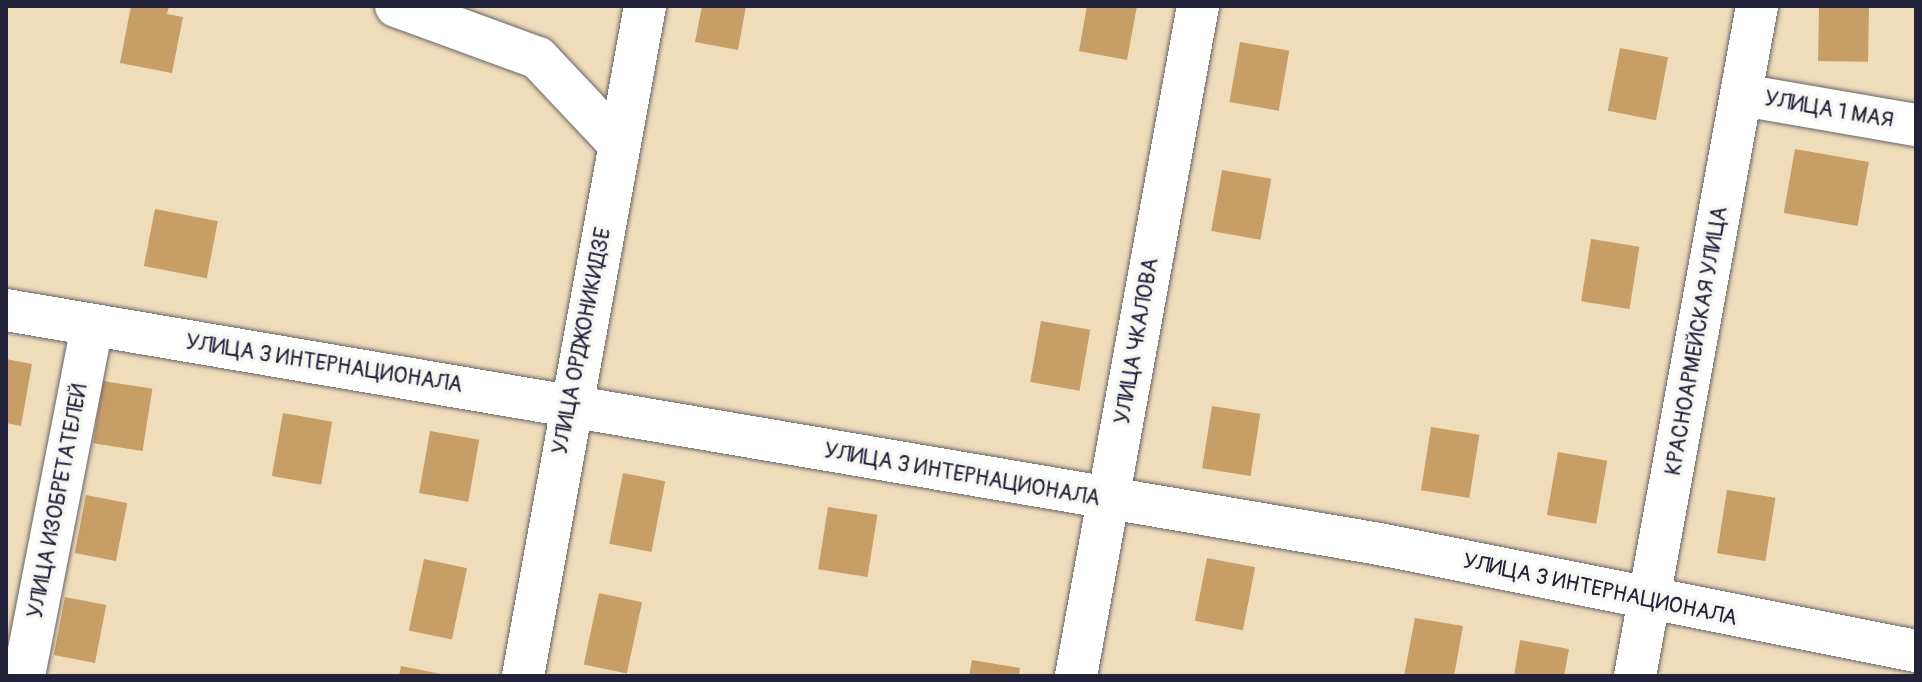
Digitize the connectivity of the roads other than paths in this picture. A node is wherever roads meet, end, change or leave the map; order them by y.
1 (396, 6) edge
2 (645, 6) edge
3 (1198, 6) edge
4 (1757, 6) edge
5 (1742, 95) junction
6 (1916, 125) edge
7 (619, 144) junction
8 (6, 310) edge
9 (92, 326) junction
10 (570, 403) junction
11 (1107, 502) junction
12 (1649, 602) junction
13 (1916, 651) edge
14 (24, 676) edge
15 (523, 676) edge
16 (1076, 676) edge
17 (1635, 676) edge

1 - 7 street
2 - 7 street, УЛИЦА ОРДЖОНИКИДЗЕ
3 - 11 street, УЛИЦА ЧКАЛОВА
4 - 5 street, КРАСНОАРМЕЙСКАЯ УЛИЦА
5 - 6 street, УЛИЦА 1 МАЯ
5 - 12 street, КРАСНОАРМЕЙСКАЯ УЛИЦА
7 - 10 street, УЛИЦА ОРДЖОНИКИДЗЕ
8 - 9 street, УЛИЦА 3 ИНТЕРНАЦИОНАЛА
9 - 10 street, УЛИЦА 3 ИНТЕРНАЦИОНАЛА
9 - 14 street, УЛИЦА ИЗОБРЕТАТЕЛЕЙ
10 - 11 street, УЛИЦА 3 ИНТЕРНАЦИОНАЛА
10 - 15 street, УЛИЦА ОРДЖОНИКИДЗЕ
11 - 12 street, УЛИЦА 3 ИНТЕРНАЦИОНАЛА
11 - 16 street, УЛИЦА ЧКАЛОВА
12 - 13 street, УЛИЦА 3 ИНТЕРНАЦИОНАЛА
12 - 17 street, КРАСНОАРМЕЙСКАЯ УЛИЦА

